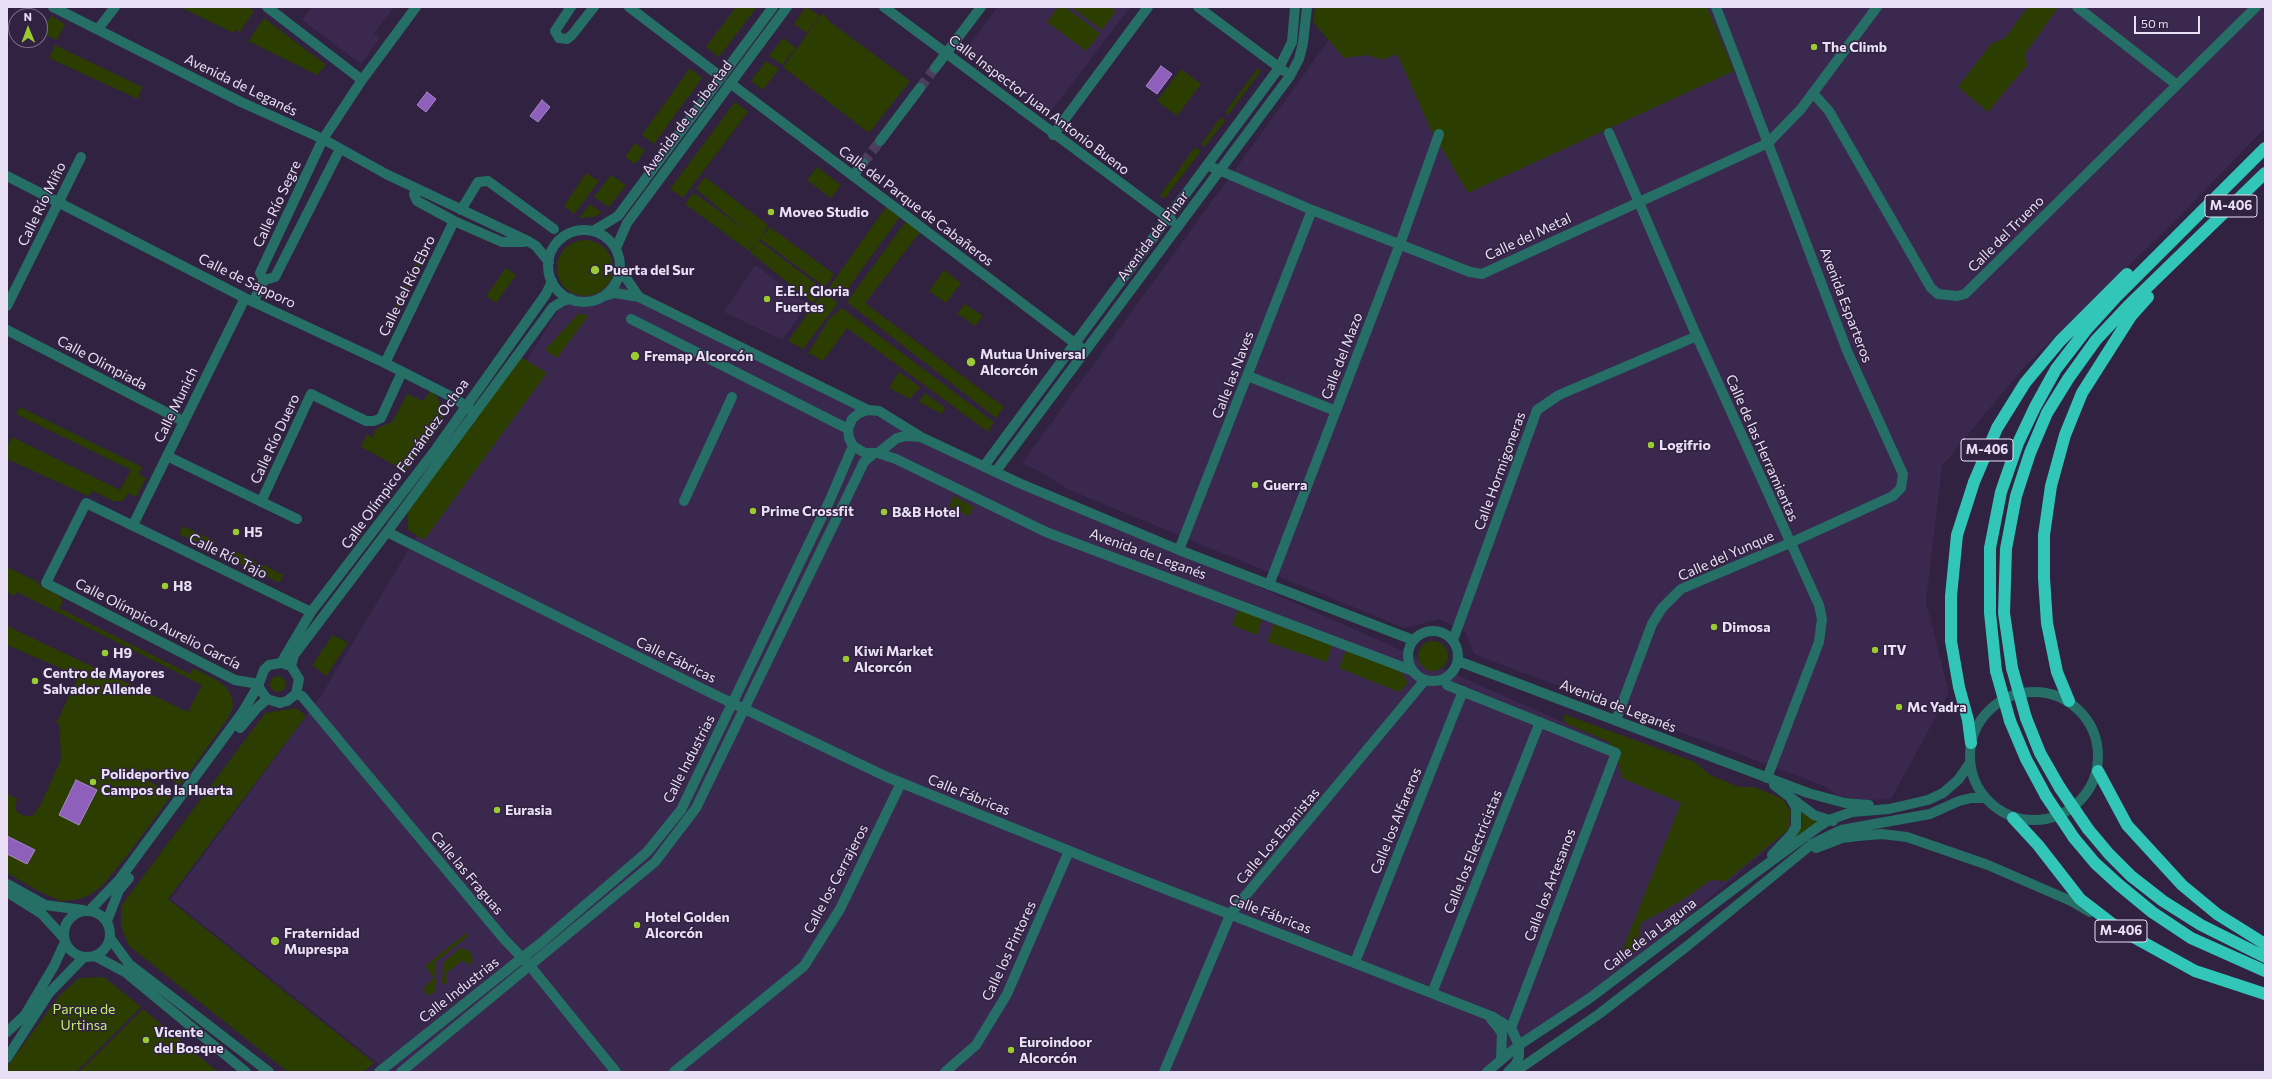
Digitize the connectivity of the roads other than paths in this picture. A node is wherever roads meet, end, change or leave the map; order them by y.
1 (52, 7) edge
2 (114, 7) edge
3 (268, 7) edge
4 (416, 7) edge
5 (571, 7) edge
6 (594, 7) edge
7 (629, 7) edge
8 (773, 7) edge
9 (787, 7) edge
10 (884, 7) edge
11 (981, 7) edge
12 (1148, 7) edge
13 (1198, 7) edge
14 (1295, 7) edge
15 (1307, 7) edge
16 (1877, 7) edge
17 (2077, 7) edge
18 (2256, 7) edge
19 (1718, 9) edge
20 (98, 29) junction
21 (946, 53) junction
22 (935, 68) tunnel mouth
23 (1279, 68) junction
24 (1290, 76) junction
25 (721, 77) junction
26 (362, 80) junction
27 (730, 83) junction
28 (2178, 85) junction
29 (920, 88) tunnel mouth
30 (1813, 93) junction
31 (1608, 133) dead end
32 (1053, 134) junction
33 (1438, 134) dead end
34 (323, 138) junction
35 (880, 141) tunnel mouth
36 (1768, 143) junction
37 (2265, 148) edge
38 (340, 149) junction
39 (81, 157) dead end
40 (864, 163) tunnel mouth
41 (1207, 165) junction
42 (1218, 172) junction
43 (2265, 173) edge
44 (7, 176) edge
45 (853, 176) junction
46 (417, 189) junction
47 (59, 201) junction
48 (1639, 202) junction
49 (461, 210) junction
50 (1312, 210) junction
51 (1168, 218) junction
52 (454, 221) junction
53 (1178, 226) junction
54 (2184, 228) junction
55 (554, 229) dead end
56 (593, 231) junction
57 (2198, 239) junction
58 (532, 244) junction
59 (556, 244) junction
60 (1400, 244) junction
61 (616, 248) junction
62 (548, 262) junction
63 (620, 269) junction
64 (264, 280) junction
65 (552, 281) junction
66 (604, 296) junction
67 (640, 297) junction
68 (571, 299) junction
69 (249, 300) junction
70 (7, 306) edge
71 (631, 318) dead end
72 (7, 330) edge
73 (1697, 336) junction
74 (1075, 343) junction
75 (1085, 351) junction
76 (385, 363) junction
77 (402, 372) junction
78 (1248, 376) junction
79 (840, 396) junction
80 (732, 397) dead end
81 (465, 406) junction
82 (868, 410) junction
83 (1336, 411) junction
84 (474, 413) junction
85 (888, 417) junction
86 (852, 419) junction
87 (183, 421) junction
88 (848, 429) junction
89 (921, 437) junction
90 (853, 446) junction
91 (888, 446) junction
92 (876, 453) junction
93 (167, 456) junction
94 (984, 466) junction
95 (996, 471) junction
96 (1903, 474) joint
97 (684, 501) dead end
98 (261, 502) junction
99 (297, 519) dead end
100 (133, 525) junction
101 (387, 532) junction
102 (1790, 543) junction
103 (1179, 550) junction
104 (46, 583) joint
105 (1269, 586) junction
106 (311, 612) junction
107 (1413, 640) junction
108 (1453, 640) junction
109 (1458, 661) junction
110 (286, 665) junction
111 (1413, 671) junction
112 (1445, 678) junction
113 (1425, 680) junction
114 (259, 685) junction
115 (1463, 691) junction
116 (296, 694) junction
117 (267, 699) junction
118 (2069, 701) junction
119 (734, 703) junction
120 (745, 707) junction
121 (1616, 720) junction
122 (1540, 722) junction
123 (1970, 743) junction
124 (1970, 763) junction
125 (2098, 771) junction
126 (1767, 778) junction
127 (901, 783) junction
128 (1788, 794) junction
129 (1984, 798) junction
130 (1913, 805) junction
131 (2013, 818) junction
132 (1829, 820) junction
133 (1903, 820) junction
134 (1069, 851) junction
135 (1785, 867) junction
136 (1751, 876) junction
137 (7, 884) edge
138 (7, 892) edge
139 (88, 910) junction
140 (1231, 913) junction
141 (107, 921) junction
142 (2119, 929) junction
143 (110, 938) junction
144 (64, 940) junction
145 (2265, 944) edge
146 (95, 956) junction
147 (84, 957) junction
148 (2265, 957) edge
149 (523, 958) junction
150 (1355, 962) junction
151 (530, 966) junction
152 (2265, 971) edge
153 (1432, 993) junction
154 (2265, 994) edge
155 (1487, 1015) junction
156 (1510, 1028) junction
157 (7, 1032) edge
158 (1519, 1045) junction
159 (7, 1058) edge
160 (1501, 1059) junction
161 (246, 1072) edge
162 (269, 1072) edge
163 (379, 1072) edge
164 (401, 1072) edge
165 (616, 1072) edge
166 (674, 1072) edge
167 (945, 1072) edge
168 (1164, 1072) edge
169 (1487, 1072) edge
170 (1508, 1072) edge
171 (1515, 1072) edge

1 - 20 street, Avenida de Leganés
2 - 20 street
3 - 26 street
4 - 26 street
5 - 6 street
7 - 25 street
8 - 25 street, Avenida de la Libertad
9 - 27 street, Avenida de la Libertad
10 - 21 street, Calle Inspector Juan Antonio Bueno
11 - 21 street
12 - 32 street
13 - 23 street
14 - 23 street, Avenida del Pinar
15 - 24 street, Avenida del Pinar
16 - 30 street, Calle del Metal
17 - 28 street
18 - 28 street, Calle del Trueno
19 - 36 street, Avenida Esparteros
20 - 34 street, Avenida de Leganés
21 - 22 street
21 - 32 street, Calle Inspector Juan Antonio Bueno
23 - 24 street
23 - 41 street, Avenida del Pinar
24 - 42 street, Avenida del Pinar
25 - 56 street, Avenida de la Libertad
26 - 34 street
27 - 45 street, Calle del Parque de Cabañeros
27 - 61 street, Avenida de la Libertad
28 - 30 street, Calle del Trueno
29 - 35 street
30 - 36 street, Calle del Metal
31 - 48 street, Calle de las Herramientas
32 - 51 street, Calle Inspector Juan Antonio Bueno
33 - 60 street, Calle del Mazo
34 - 38 street, Avenida de Leganés
34 - 64 street, Calle Río Segre
36 - 48 street, Calle del Metal
36 - 96 street, Avenida Esparteros
37 - 54 highway, M-406
38 - 46 street, Avenida de Leganés
38 - 64 street, Calle Río Segre
39 - 47 street, Calle Río Miño
40 - 45 street
41 - 42 street, Calle del Metal
41 - 51 street, Avenida del Pinar
42 - 50 street, Calle del Metal
42 - 53 street, Avenida del Pinar
43 - 57 highway, M-406
44 - 47 street, Calle de Sapporo
45 - 74 street, Calle del Parque de Cabañeros
46 - 49 street, Avenida de Leganés
46 - 52 street
47 - 69 street, Calle de Sapporo
47 - 70 street, Calle Río Miño
48 - 60 street, Calle del Metal
48 - 73 street, Calle de las Herramientas
49 - 55 street
49 - 58 street, Avenida de Leganés
50 - 60 street, Calle del Metal
50 - 78 street, Calle las Naves
51 - 53 street, Calle Inspector Juan Antonio Bueno
51 - 74 street, Avenida del Pinar
52 - 58 street
52 - 76 street, Calle del Río Ebro
53 - 75 street, Avenida del Pinar
54 - 123 highway, M-406
54 - 152 highway, M-406, bridge
56 - 59 street
56 - 61 street
57 - 118 highway, M-406
57 - 148 highway, M-406, bridge
58 - 59 street
58 - 62 street, Avenida de Leganés
59 - 62 street
60 - 83 street, Calle del Mazo
61 - 63 street
62 - 65 street
63 - 66 street
63 - 67 street
64 - 69 street, Calle Río Segre
65 - 68 street
65 - 81 street, Calle Olímpico Fernández Ochoa
66 - 67 street
66 - 68 street
67 - 79 street
68 - 84 street, Calle Olímpico Fernández Ochoa
69 - 76 street, Calle de Sapporo
69 - 87 street, Calle Munich
71 - 88 street
72 - 87 street, Calle Olimpiada
73 - 102 street, Calle de las Herramientas
73 - 108 street, Calle Hormigoneras
74 - 75 street, Calle del Parque de Cabañeros
74 - 94 street, Avenida del Pinar
75 - 95 street, Avenida del Pinar
76 - 77 street, Calle de Sapporo
77 - 81 street, Calle de Sapporo
77 - 98 street, Calle Río Duero
78 - 83 street
78 - 103 street, Calle las Naves
79 - 82 street
79 - 86 street
80 - 97 street
81 - 84 street, Calle de Sapporo
81 - 106 street, Calle Olímpico Fernández Ochoa
82 - 85 street
82 - 86 street
83 - 105 street, Calle del Mazo
84 - 101 street, Calle Olímpico Fernández Ochoa
85 - 89 street, Avenida de Leganés
85 - 91 street
86 - 88 street
87 - 93 street, Calle Munich
88 - 90 street
89 - 91 street, Avenida de Leganés
89 - 94 street, Avenida de Leganés
90 - 92 street
90 - 119 street, Calle Industrias
91 - 92 street
92 - 111 street, Avenida de Leganés
92 - 120 street, Calle Industrias
93 - 98 street, Calle Río Duero
93 - 100 street, Calle Munich
94 - 95 street, Avenida de Leganés
95 - 103 street, Avenida de Leganés
96 - 102 street, Calle del Yunque
98 - 99 street, Calle Río Duero
100 - 104 street, Calle Río Tajo
100 - 106 street, Calle Río Tajo
101 - 110 street, Calle Olímpico Fernández Ochoa
101 - 119 street, Calle Fábricas
102 - 121 street, Calle del Yunque
102 - 126 street, Calle de las Herramientas
103 - 105 street, Avenida de Leganés
104 - 114 street, Calle Olímpico Aurelio García
105 - 107 street, Avenida de Leganés
106 - 110 street, Calle Olímpico Fernández Ochoa
107 - 108 street
107 - 111 street
108 - 109 street
109 - 112 street
109 - 121 street, Avenida de Leganés
110 - 114 street
110 - 116 street
111 - 113 street
112 - 113 street
112 - 115 street
113 - 140 street, Calle Los Ebanistas
114 - 117 street
114 - 139 street
115 - 122 street
115 - 150 street, Calle los Alfareros
116 - 117 street
116 - 149 street, Calle las Fraguas
117 - 141 street
118 - 123 street
118 - 125 street
119 - 120 street, Calle Fábricas
119 - 149 street, Calle Industrias
120 - 127 street, Calle Fábricas
120 - 151 street, Calle Industrias
121 - 126 street, Avenida de Leganés
122 - 153 street, Calle los Electricistas
122 - 156 street, Calle los Artesanos
123 - 124 street
124 - 129 street
124 - 130 street
125 - 131 street
125 - 145 highway
126 - 128 street, Avenida de Leganés
126 - 130 street, Avenida de Leganés
127 - 134 street, Calle Fábricas
127 - 166 street, Calle los Cerrajeros
128 - 132 street, Avenida de Leganés
128 - 136 street
129 - 131 street
129 - 133 street
130 - 132 street, Calle de la Laguna
131 - 142 highway, M-406
132 - 133 street, Avenida de Leganés
132 - 136 street, Calle de la Laguna
133 - 135 street
134 - 140 street, Calle Fábricas
134 - 167 street, Calle los Pintores
135 - 142 street
135 - 171 street
136 - 158 street, Calle de la Laguna
137 - 139 street
138 - 144 street
139 - 141 street
139 - 144 street
140 - 150 street, Calle Fábricas
140 - 168 street, Calle Los Ebanistas
141 - 143 street
142 - 154 highway, M-406
143 - 146 street
143 - 162 street
144 - 147 street
144 - 157 street
146 - 147 street
146 - 161 street
147 - 159 street
149 - 151 street, Calle las Fraguas
149 - 163 street, Calle Industrias
150 - 153 street, Calle Fábricas
151 - 164 street, Calle Industrias
151 - 165 street, Calle las Fraguas
153 - 155 street, Calle Fábricas
155 - 156 street, Calle Fábricas
155 - 160 street
156 - 158 street
158 - 160 street, Calle de la Laguna
158 - 170 street
160 - 169 street, Calle de la Laguna

